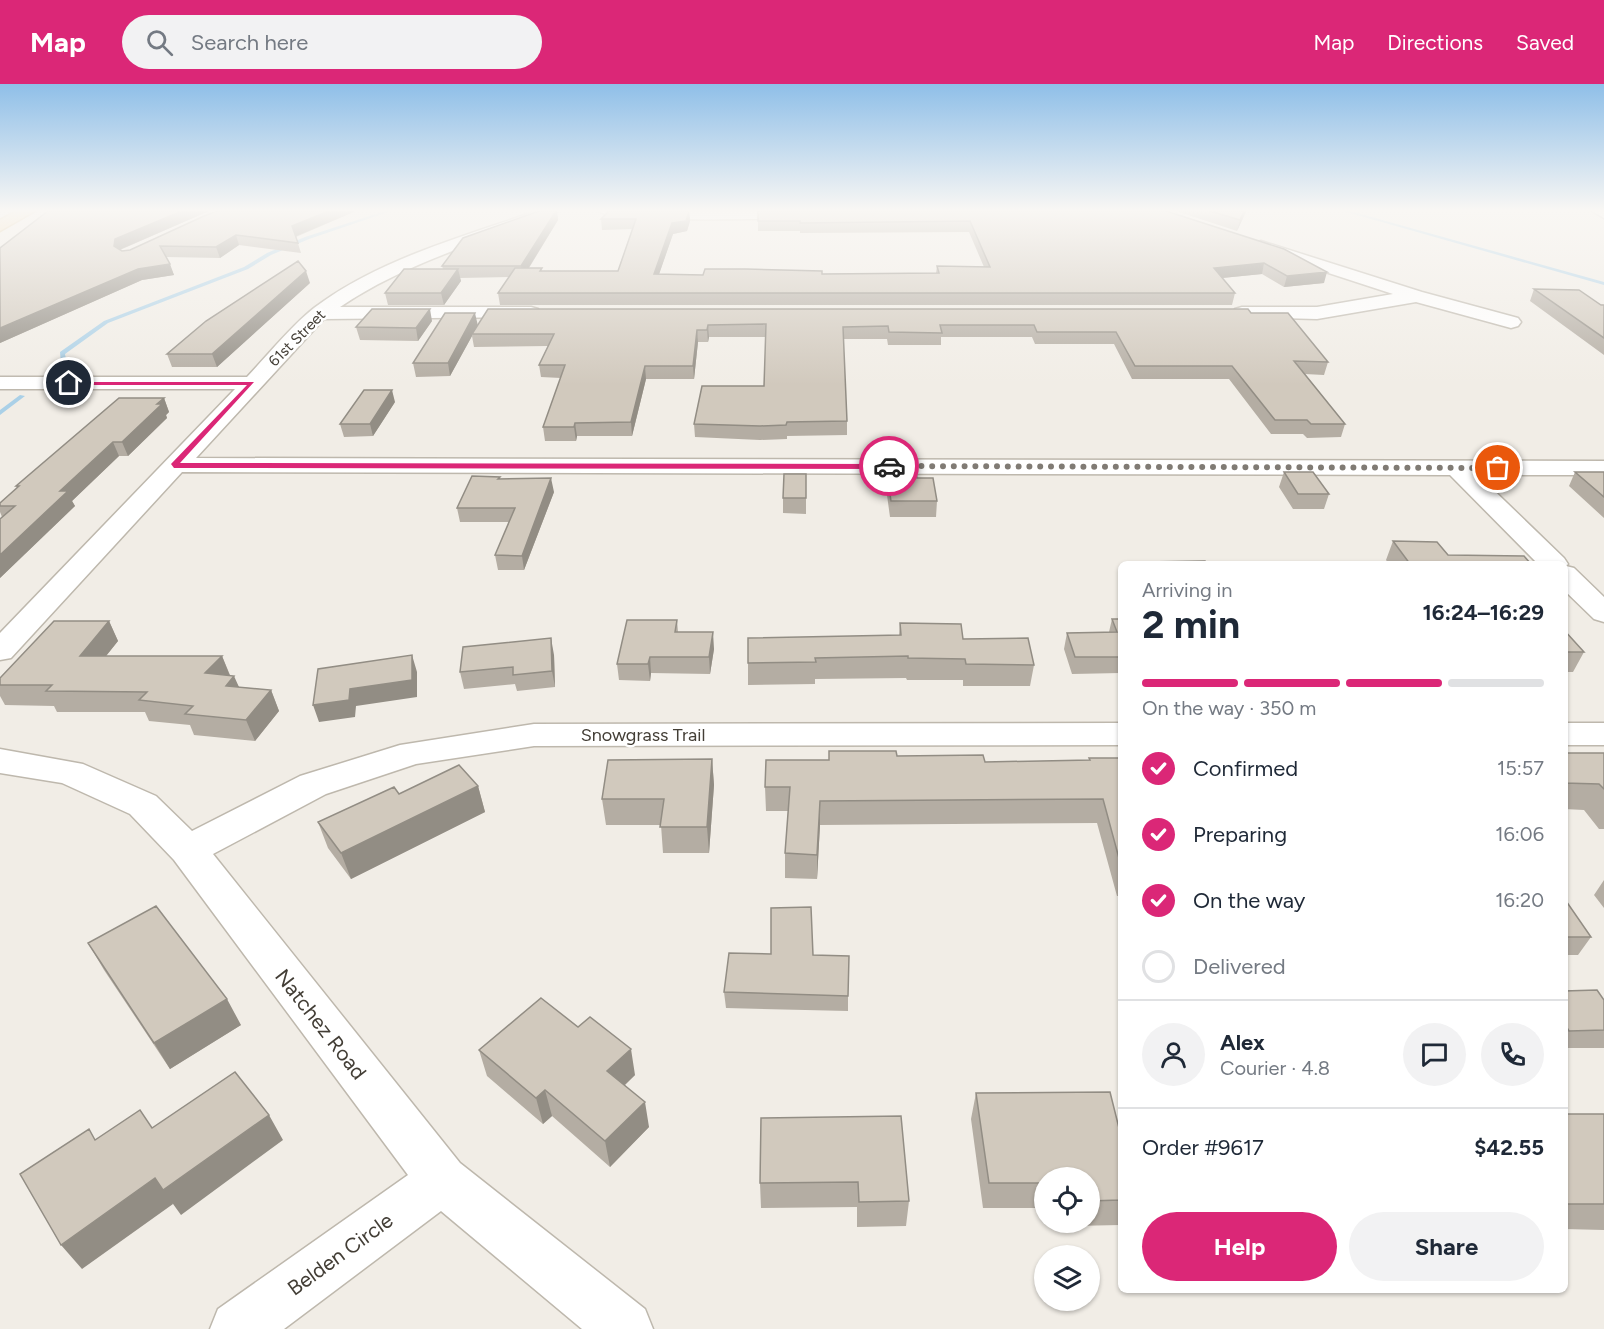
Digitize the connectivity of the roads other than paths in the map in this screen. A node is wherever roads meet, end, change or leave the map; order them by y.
1 (391, 269) edge
2 (1334, 269) edge
3 (1416, 296) junction
4 (544, 313) edge
5 (1222, 313) edge
6 (319, 314) junction
7 (1512, 322) dead end
8 (0, 383) edge
9 (252, 383) junction
10 (174, 465) junction
11 (1456, 467) junction
12 (1604, 468) edge
13 (1551, 561) edge
14 (1568, 578) edge
15 (1604, 613) edge
16 (0, 651) edge
17 (1118, 734) edge
18 (1568, 734) edge
19 (1604, 734) edge
20 (0, 761) edge
21 (188, 850) junction
22 (442, 1180) junction
23 (238, 1329) edge
24 (624, 1329) edge

1 - 6 street, 61st Street
2 - 3 street
3 - 5 street
3 - 7 street
4 - 6 street
6 - 9 street, 61st Street
8 - 9 street
9 - 10 street, 61st Street
10 - 11 street
10 - 16 street, 61st Street
11 - 12 street
11 - 13 street
14 - 15 street
17 - 21 street, Snowgrass Trail
18 - 19 street
20 - 21 street, Natchez Road
21 - 22 street, Natchez Road
22 - 23 street, Belden Circle
22 - 24 street, Natchez Road

